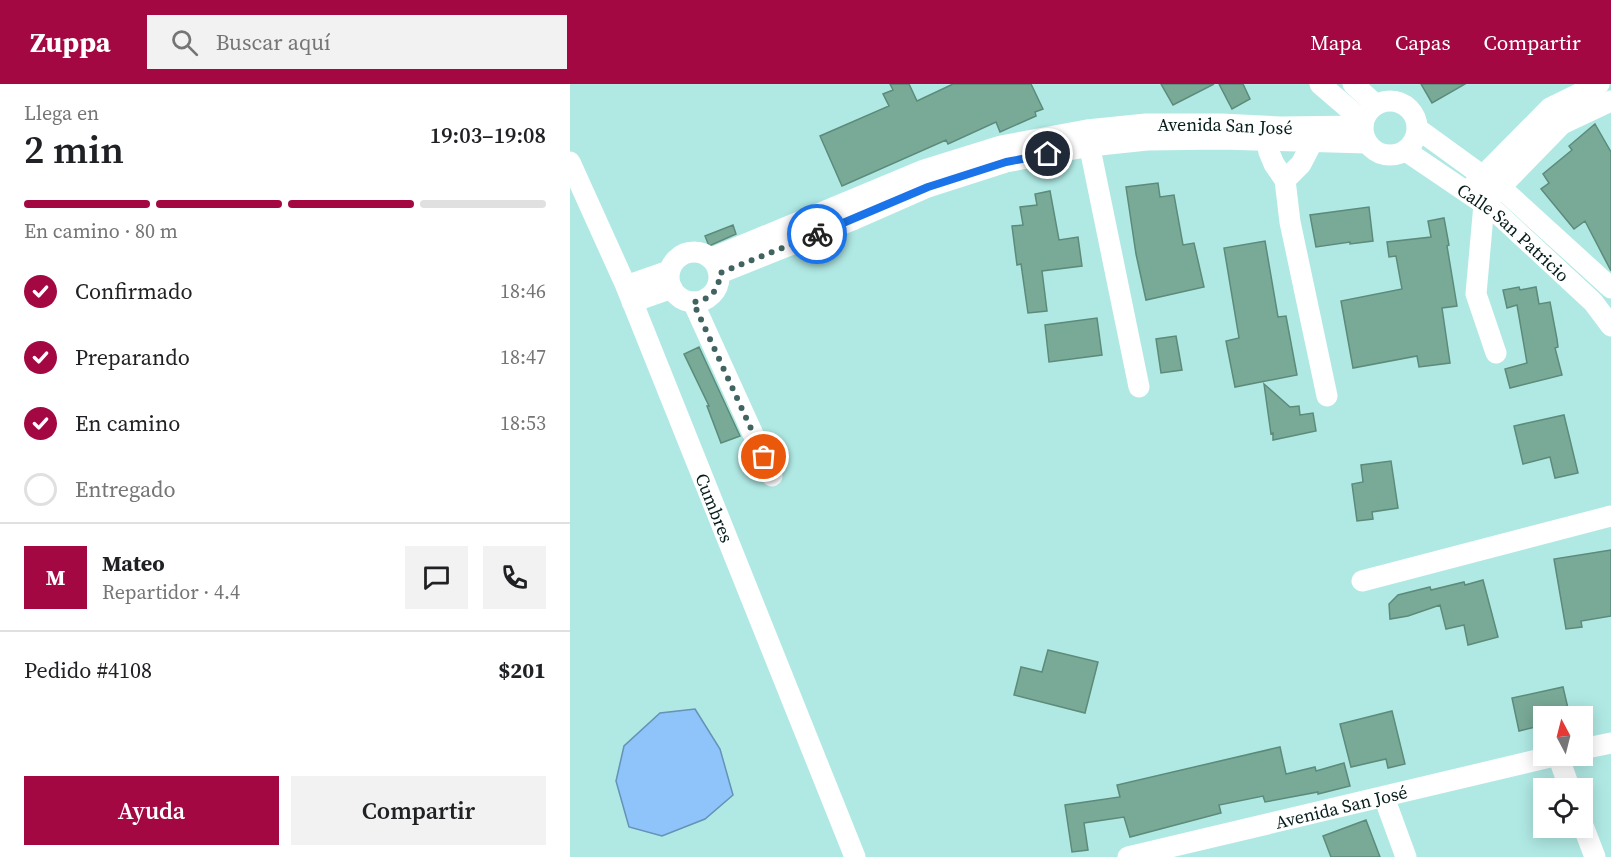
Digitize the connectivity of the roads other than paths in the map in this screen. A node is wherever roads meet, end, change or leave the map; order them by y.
1 (1320, 84) edge
2 (1353, 84) edge
3 (1599, 84) edge
4 (1611, 101) edge
5 (1367, 123) junction
6 (1418, 129) junction
7 (1088, 138) junction
8 (1266, 140) junction
9 (1313, 141) junction
10 (1406, 151) junction
11 (570, 162) edge
12 (1482, 176) junction
13 (1286, 180) junction
14 (1499, 189) junction
15 (1476, 199) junction
16 (716, 266) junction
17 (670, 280) junction
18 (1611, 288) edge
19 (629, 294) junction
20 (1602, 299) edge
21 (693, 302) junction
22 (1611, 326) edge
23 (1496, 353) dead end
24 (1139, 387) dead end
25 (1327, 396) dead end
26 (772, 476) dead end
27 (1611, 516) edge
28 (1362, 580) dead end
29 (1611, 742) edge
30 (1593, 746) edge
31 (1533, 761) edge
32 (1384, 797) junction
33 (1588, 838) edge
34 (1210, 848) edge
35 (855, 857) edge
36 (1128, 857) edge
37 (1406, 857) edge
38 (1595, 857) edge

1 - 5 street
2 - 5 street
3 - 12 street
4 - 14 street
5 - 6 street
5 - 7 street, Avenida San José
5 - 9 street, Avenida San José
5 - 10 street
6 - 10 street
6 - 12 street, Calle San Patricio
7 - 8 street, Avenida San José
7 - 16 street, Avenida San José
7 - 24 street
8 - 9 street, Avenida San José
8 - 13 street, Avenida San José
9 - 13 street, Avenida San José
10 - 15 street, Calle San Patricio
11 - 19 street, Cumbres
12 - 14 street, Calle San Patricio
12 - 15 street
13 - 25 street, Avenida San José
14 - 15 street
14 - 18 street, Calle San Patricio
15 - 20 street, Calle San Patricio
15 - 23 street
16 - 17 street
16 - 21 street
17 - 19 street
17 - 21 street
19 - 35 street, Cumbres
20 - 22 street, Calle San Patricio
21 - 26 street
27 - 28 street
29 - 30 street
31 - 32 street, Avenida San José
32 - 34 street, Avenida San José
32 - 37 street
33 - 38 street
34 - 36 street, Avenida San José

